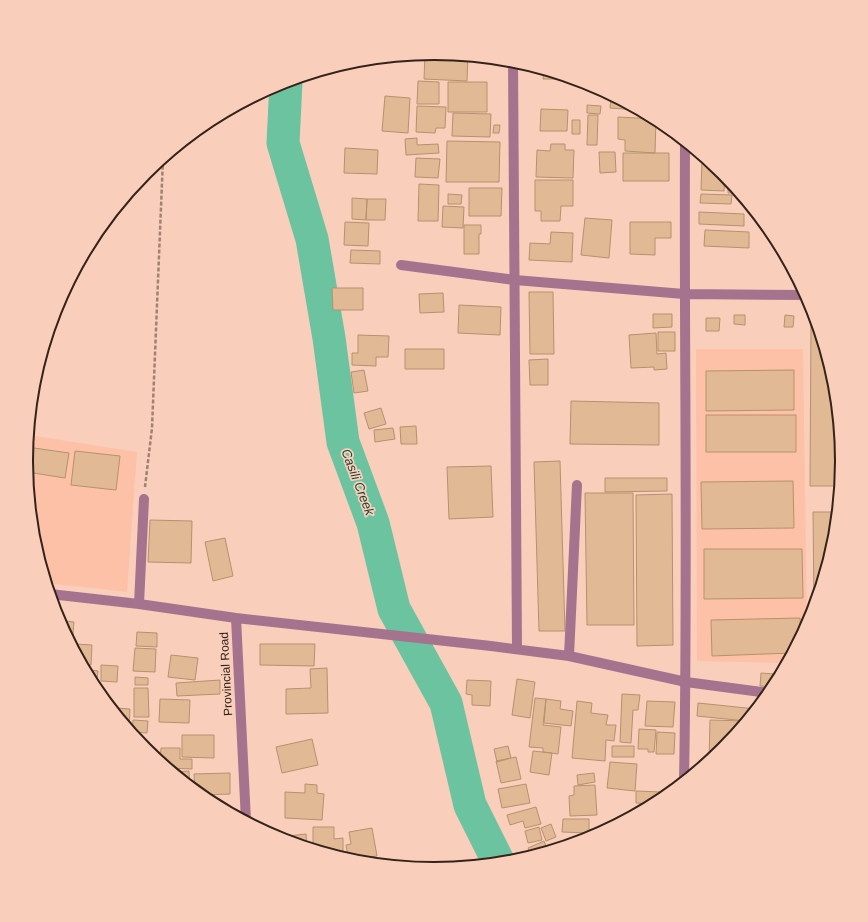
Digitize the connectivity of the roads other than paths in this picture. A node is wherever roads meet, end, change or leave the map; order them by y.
1 (514, 68) edge
2 (685, 149) edge
3 (401, 265) dead end
4 (515, 280) junction
5 (684, 294) junction
6 (799, 295) edge
7 (577, 485) dead end
8 (144, 499) road end
9 (56, 595) edge
10 (139, 604) junction
11 (236, 618) junction
12 (517, 649) junction
13 (569, 656) junction
14 (686, 682) junction
15 (761, 692) edge
16 (684, 774) edge
17 (246, 815) edge

1 - 4 street
2 - 5 street
3 - 4 street
4 - 5 street
4 - 12 street
5 - 6 street
5 - 14 street
7 - 13 street
8 - 10 street
9 - 10 street, Provincial Road
10 - 11 street, Provincial Road
11 - 12 street
11 - 17 street, Provincial Road
12 - 13 street
13 - 14 street
14 - 15 street
14 - 16 street

